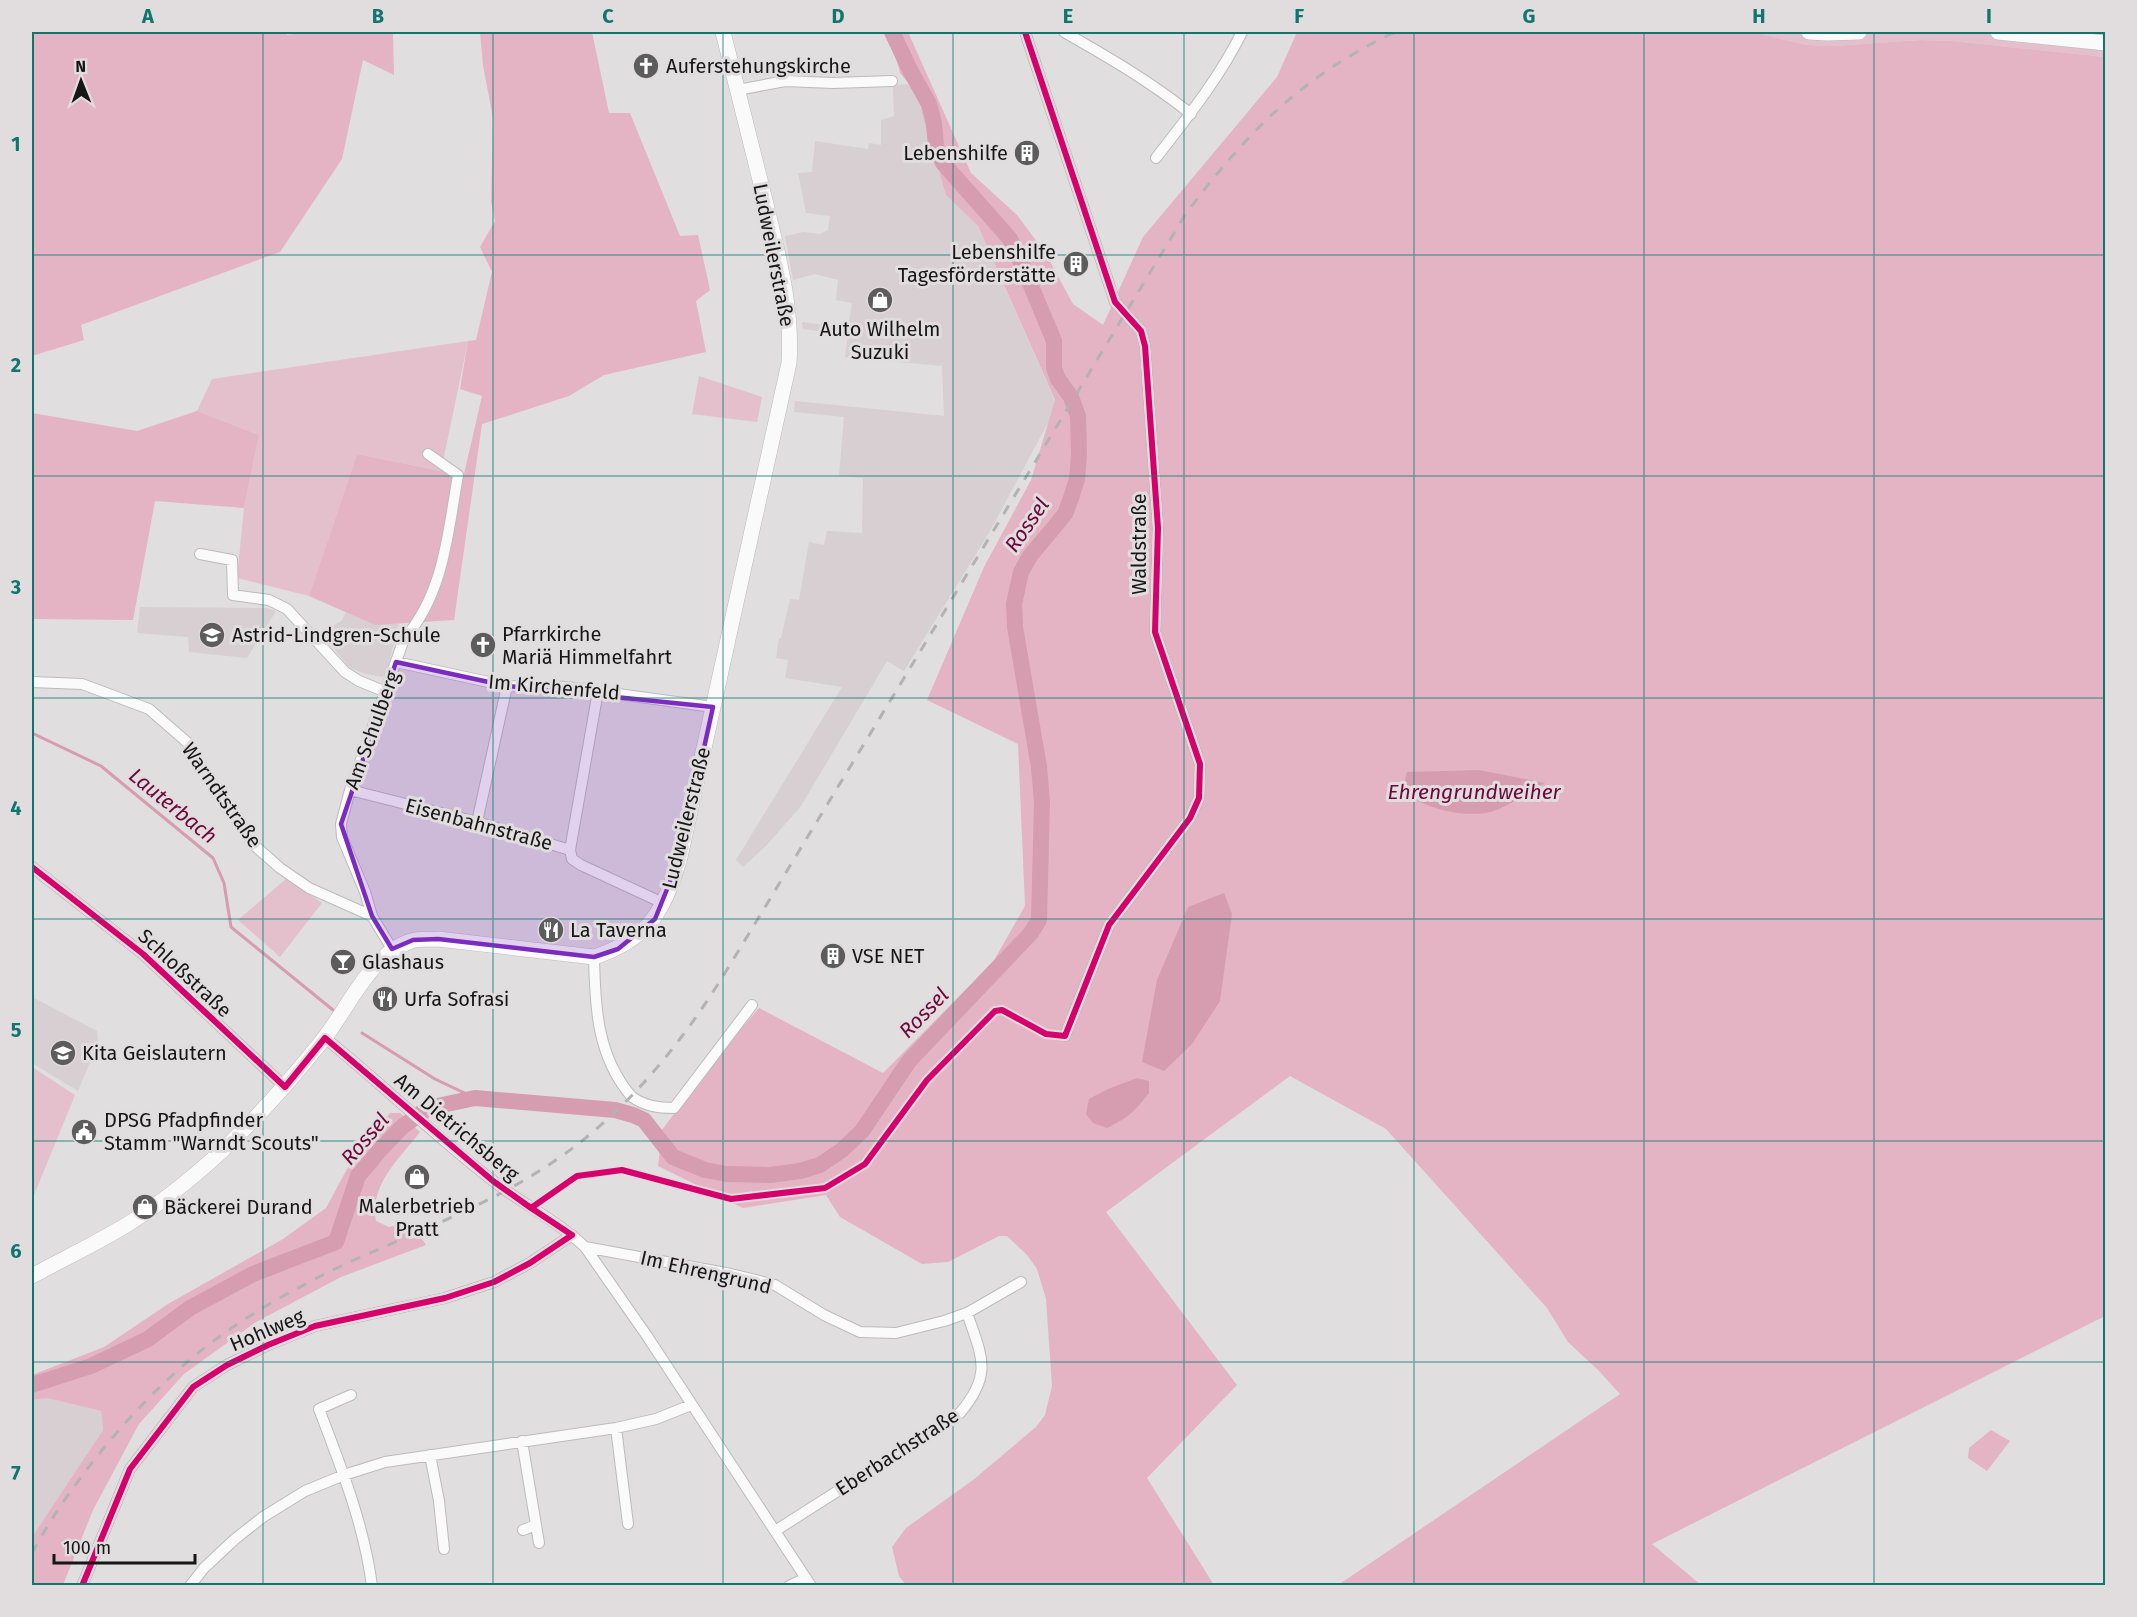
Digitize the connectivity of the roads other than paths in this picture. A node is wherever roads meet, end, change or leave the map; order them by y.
1 (723, 32) edge
2 (1025, 32) edge
3 (1064, 32) edge
4 (1242, 32) edge
5 (1809, 32) edge
6 (1860, 32) edge
7 (1998, 32) edge
8 (2106, 43) edge
9 (892, 81) dead end
10 (738, 90) junction
11 (1191, 114) junction
12 (1156, 158) dead end
13 (428, 454) dead end
14 (200, 554) dead end
15 (396, 662) junction
16 (32, 682) edge
17 (507, 686) junction
18 (598, 691) junction
19 (386, 692) junction
20 (713, 706) junction
21 (350, 790) junction
22 (477, 822) junction
23 (570, 850) junction
24 (32, 867) edge
25 (663, 903) junction
26 (372, 916) junction
27 (392, 950) junction
28 (594, 957) junction
29 (752, 1005) dead end
30 (1065, 1036) dead end
31 (325, 1038) junction
32 (285, 1087) junction
33 (572, 1235) junction
34 (585, 1247) junction
35 (32, 1276) edge
36 (1021, 1282) dead end
37 (967, 1313) junction
38 (351, 1395) dead end
39 (692, 1405) junction
40 (616, 1428) junction
41 (522, 1441) junction
42 (430, 1455) junction
43 (344, 1475) junction
44 (628, 1524) dead end
45 (536, 1526) junction
46 (523, 1530) dead end
47 (775, 1531) junction
48 (539, 1544) dead end
49 (444, 1549) dead end
50 (809, 1582) edge
51 (82, 1586) edge
52 (190, 1586) edge
53 (372, 1586) edge
54 (789, 1586) edge

1 - 10 main road, Ludweilerstraße
2 - 30 street, Waldstraße
3 - 11 street
4 - 11 street
5 - 6 main road
7 - 8 main road
9 - 10 street
10 - 20 main road, Ludweilerstraße
11 - 12 street
13 - 15 street, Am Schulberg
14 - 19 street
15 - 17 street, Im Kirchenfeld
15 - 19 street, Am Schulberg
16 - 26 street, Warndtstraße
17 - 18 street, Im Kirchenfeld
17 - 22 street
18 - 20 street, Im Kirchenfeld
18 - 23 street
19 - 21 street, Am Schulberg
20 - 25 main road, Ludweilerstraße
21 - 22 street, Eisenbahnstraße
21 - 26 street, Am Schulberg
22 - 23 street, Eisenbahnstraße
23 - 25 street, Eisenbahnstraße
24 - 32 street, Schloßstraße
25 - 28 main road, Ludweilerstraße
26 - 27 street, Am Schulberg
27 - 28 main road, Ludweilerstraße
27 - 31 main road, Ludweilerstraße
28 - 29 street
31 - 32 main road, Ludweilerstraße
31 - 33 street, Am Dietrichsberg
32 - 35 main road, Ludweilerstraße
33 - 34 street, Am Dietrichsberg
33 - 51 street, Hohlweg
34 - 37 street, Im Ehrengrund
34 - 39 street, Am Dietrichsberg
36 - 37 street, Im Ehrengrund
37 - 47 street, Eberbachstraße
38 - 43 street
39 - 40 street
39 - 47 street, Am Dietrichsberg
40 - 41 street
40 - 44 street
41 - 42 street
41 - 45 street
42 - 43 street
42 - 49 street
43 - 52 street
43 - 53 street
45 - 46 street
45 - 48 street
47 - 50 street, Am Dietrichsberg
50 - 54 street

